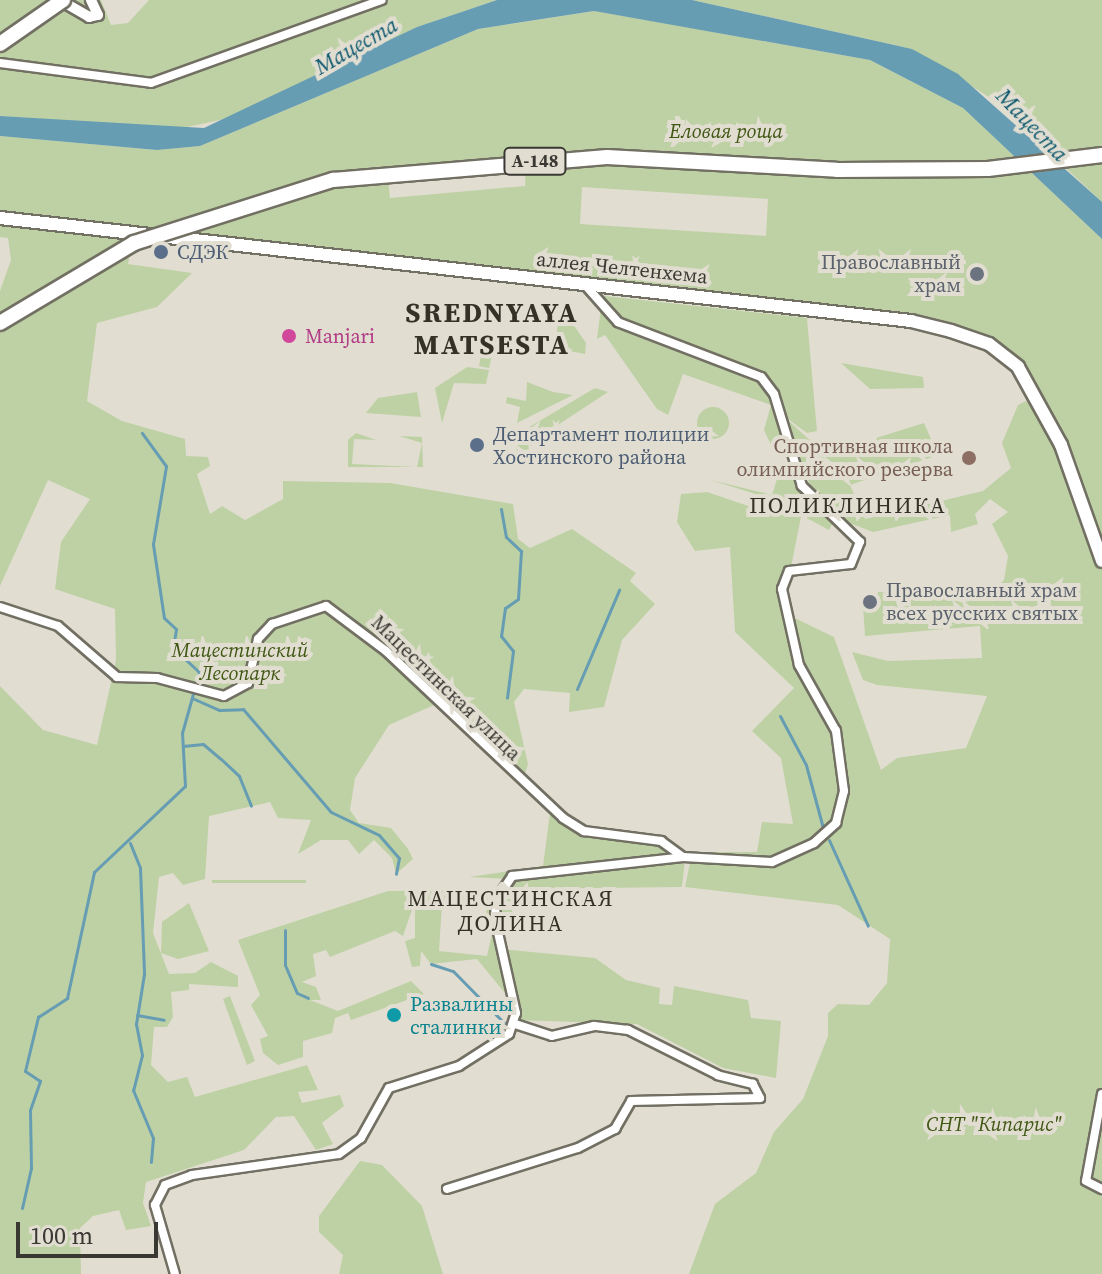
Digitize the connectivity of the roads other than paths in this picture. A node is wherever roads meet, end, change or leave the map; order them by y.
1 (62, 0) edge
2 (91, 0) edge
3 (382, 0) edge
4 (0, 44) edge
5 (0, 63) edge
6 (1102, 155) edge
7 (0, 218) edge
8 (585, 285) junction
9 (0, 323) edge
10 (1102, 561) edge
11 (0, 607) edge
12 (683, 857) junction
13 (514, 1024) junction
14 (1102, 1094) edge
15 (447, 1189) dead end
16 (1102, 1189) edge
17 (175, 1274) edge

1 - 2 street
1 - 4 highway, bridge
3 - 5 street
6 - 9 highway, А-148, bridge
7 - 8 main road, аллея Челтенхема
8 - 10 main road, аллея Челтенхема
8 - 12 street, Мацестинская улица
11 - 12 street, Мацестинская улица
12 - 13 street, Мацестинская улица
13 - 15 street
13 - 17 street
14 - 16 street

